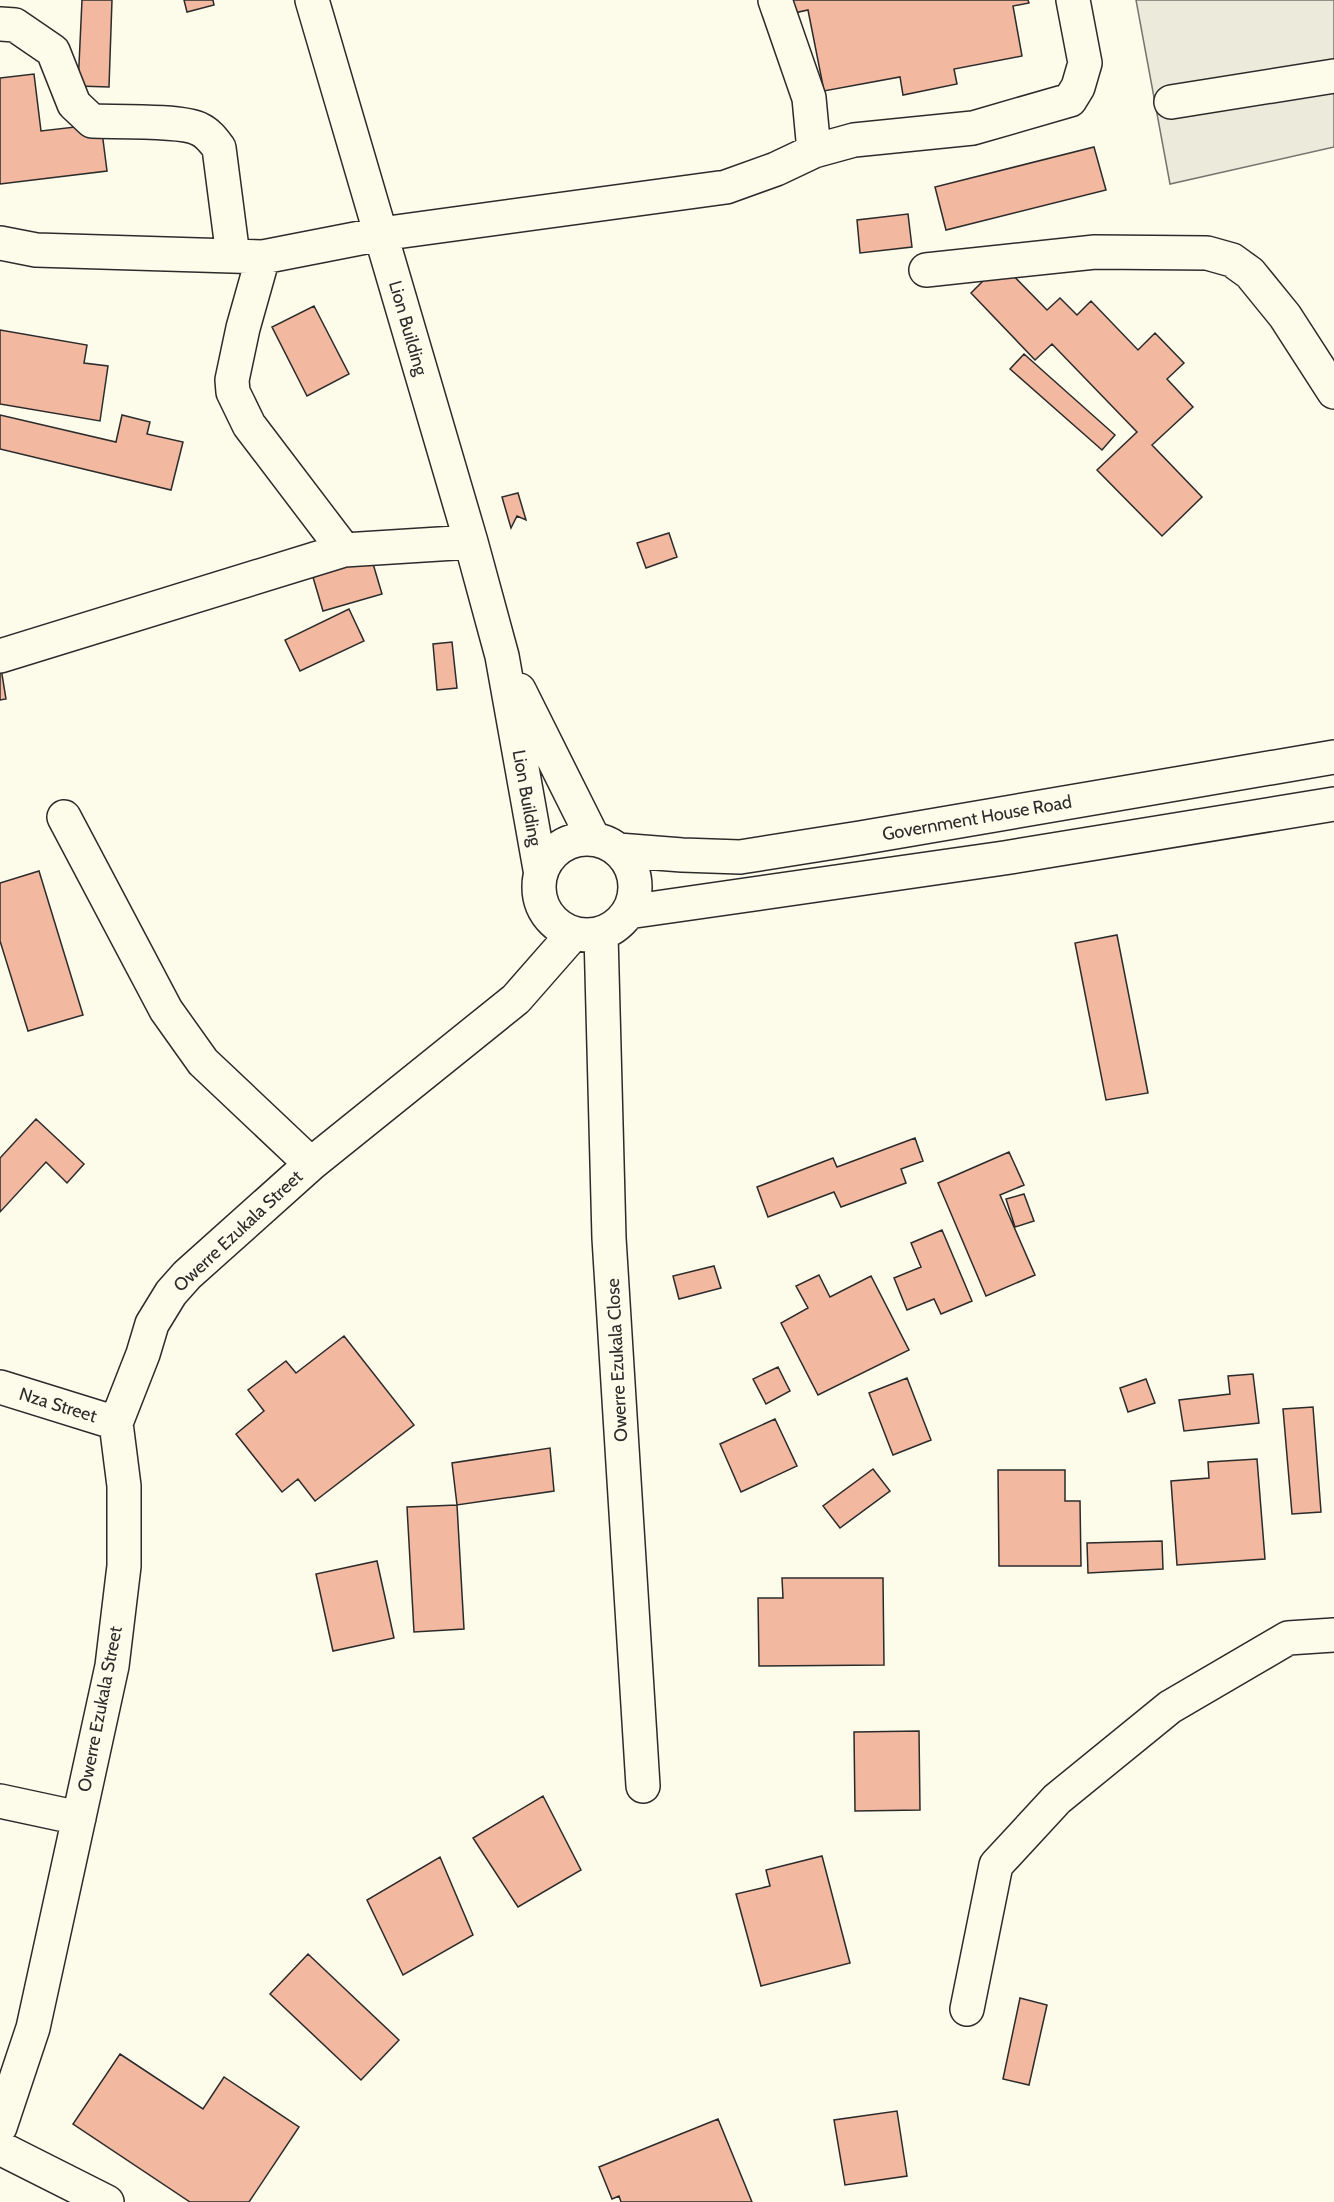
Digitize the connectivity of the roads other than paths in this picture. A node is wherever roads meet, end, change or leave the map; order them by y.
1 (312, 0) edge
2 (775, 0) edge
3 (1073, 0) edge
4 (0, 24) edge
5 (1334, 76) edge
6 (1172, 102) dead end
7 (814, 151) junction
8 (381, 234) junction
9 (0, 243) edge
10 (248, 256) junction
11 (926, 270) dead end
12 (1334, 392) edge
13 (471, 542) junction
14 (344, 550) junction
15 (0, 656) edge
16 (502, 656) junction
17 (1334, 757) edge
18 (1334, 804) edge
19 (998, 814) junction
20 (64, 817) dead end
21 (605, 844) junction
22 (1004, 858) junction
23 (540, 869) junction
24 (628, 912) junction
25 (587, 934) junction
26 (311, 1164) junction
27 (0, 1387) edge
28 (116, 1423) junction
29 (1334, 1635) edge
30 (643, 1786) dead end
31 (0, 1801) edge
32 (79, 1818) junction
33 (968, 2009) dead end
34 (0, 2127) edge
35 (0, 2148) edge
36 (107, 2202) edge

1 - 8 street, Lion Building
2 - 7 street
3 - 7 street
4 - 10 street
5 - 6 street
7 - 8 street
8 - 10 street
8 - 13 street, Lion Building
9 - 10 street
10 - 14 street
11 - 12 street
13 - 14 street
13 - 16 street, Lion Building
14 - 15 street
16 - 21 street, Lion Building
16 - 23 street, Lion Building
17 - 19 street, Government House Road
18 - 22 street
19 - 21 street, Government House Road
19 - 22 street
20 - 26 street
21 - 23 street
21 - 24 street
22 - 24 street
23 - 25 street
24 - 25 street
25 - 26 street, Owerre Ezukala Street
25 - 30 street, Owerre Ezukala Close
26 - 28 street, Owerre Ezukala Street
27 - 28 street, Nza Street
28 - 32 street, Owerre Ezukala Street
29 - 33 street
31 - 32 street
32 - 34 street, Owerre Ezukala Street
35 - 36 street

